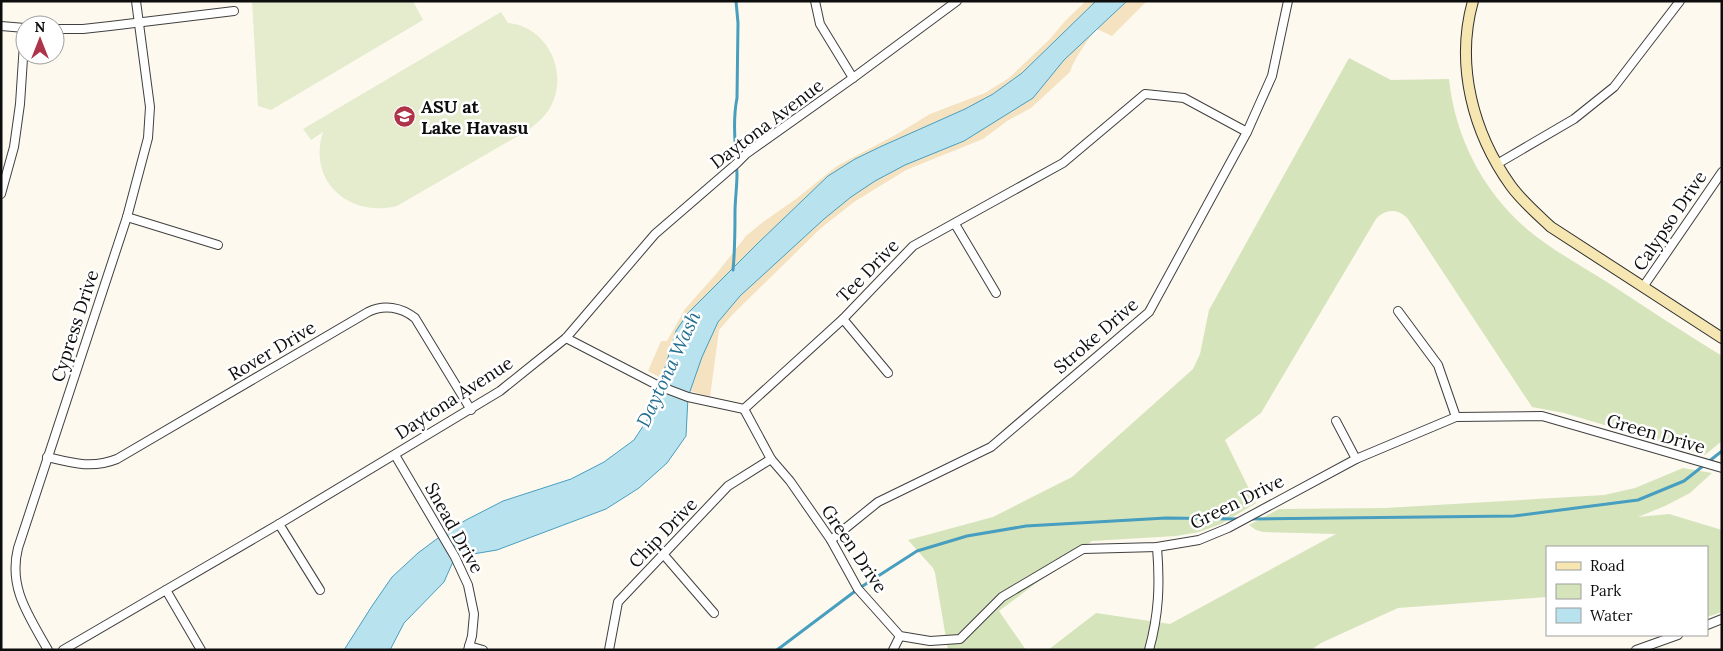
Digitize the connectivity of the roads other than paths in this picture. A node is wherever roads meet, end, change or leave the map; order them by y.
1 (136, 1) edge
2 (815, 1) edge
3 (957, 1) edge
4 (1288, 1) edge
5 (1473, 1) edge
6 (1680, 1) edge
7 (234, 11) dead end
8 (139, 22) junction
9 (1, 26) edge
10 (15, 27) edge
11 (65, 29) edge
12 (23, 65) edge
13 (853, 78) junction
14 (1247, 132) junction
15 (1496, 164) junction
16 (1722, 172) edge
17 (1, 194) edge
18 (127, 217) junction
19 (955, 224) junction
20 (218, 245) dead end
21 (1643, 287) junction
22 (996, 293) dead end
23 (1398, 311) dead end
24 (843, 319) junction
25 (566, 338) junction
26 (1722, 338) edge
27 (888, 373) dead end
28 (744, 409) junction
29 (471, 410) junction
30 (1456, 417) junction
31 (1336, 421) dead end
32 (395, 455) junction
33 (47, 457) junction
34 (771, 459) junction
35 (1356, 459) junction
36 (1722, 468) edge
37 (280, 524) junction
38 (831, 540) junction
39 (1157, 547) junction
40 (664, 555) junction
41 (166, 590) junction
42 (320, 590) dead end
43 (714, 613) dead end
44 (1722, 619) edge
45 (1708, 625) edge
46 (900, 636) junction
47 (1675, 636) edge
48 (469, 648) edge
49 (48, 650) edge
50 (63, 650) edge
51 (201, 650) edge
52 (483, 650) edge
53 (609, 650) edge
54 (893, 650) edge
55 (1150, 650) edge
56 (1636, 650) edge

1 - 8 street, Cypress Drive
2 - 13 street
3 - 13 street, Daytona Avenue
4 - 14 street, Stroke Drive
5 - 15 main road
6 - 15 street
7 - 8 street
8 - 11 street
8 - 18 street, Cypress Drive
9 - 10 street
12 - 17 street
13 - 25 street, Daytona Avenue
14 - 19 street, Tee Drive
14 - 38 street, Stroke Drive
15 - 21 main road
16 - 21 street, Calypso Drive
18 - 20 street
18 - 33 street, Cypress Drive
19 - 22 street
19 - 24 street, Tee Drive
21 - 26 main road
23 - 30 street
24 - 27 street
24 - 28 street, Tee Drive
25 - 28 street
25 - 29 street, Daytona Avenue
28 - 34 street, Green Drive
29 - 32 street, Daytona Avenue
29 - 33 street, Rover Drive
30 - 35 street, Green Drive
30 - 36 street, Green Drive
31 - 35 street
32 - 37 street, Daytona Avenue
32 - 48 street, Snead Drive
33 - 49 street, Cypress Drive
34 - 38 street, Green Drive
34 - 40 street, Chip Drive
35 - 39 street, Green Drive
37 - 41 street, Daytona Avenue
37 - 42 street
38 - 46 street, Green Drive
39 - 46 street, Green Drive
39 - 55 street
40 - 43 street
40 - 53 street, Chip Drive
41 - 50 street, Daytona Avenue
41 - 51 street
44 - 45 street
46 - 54 street
47 - 56 street
48 - 52 street

